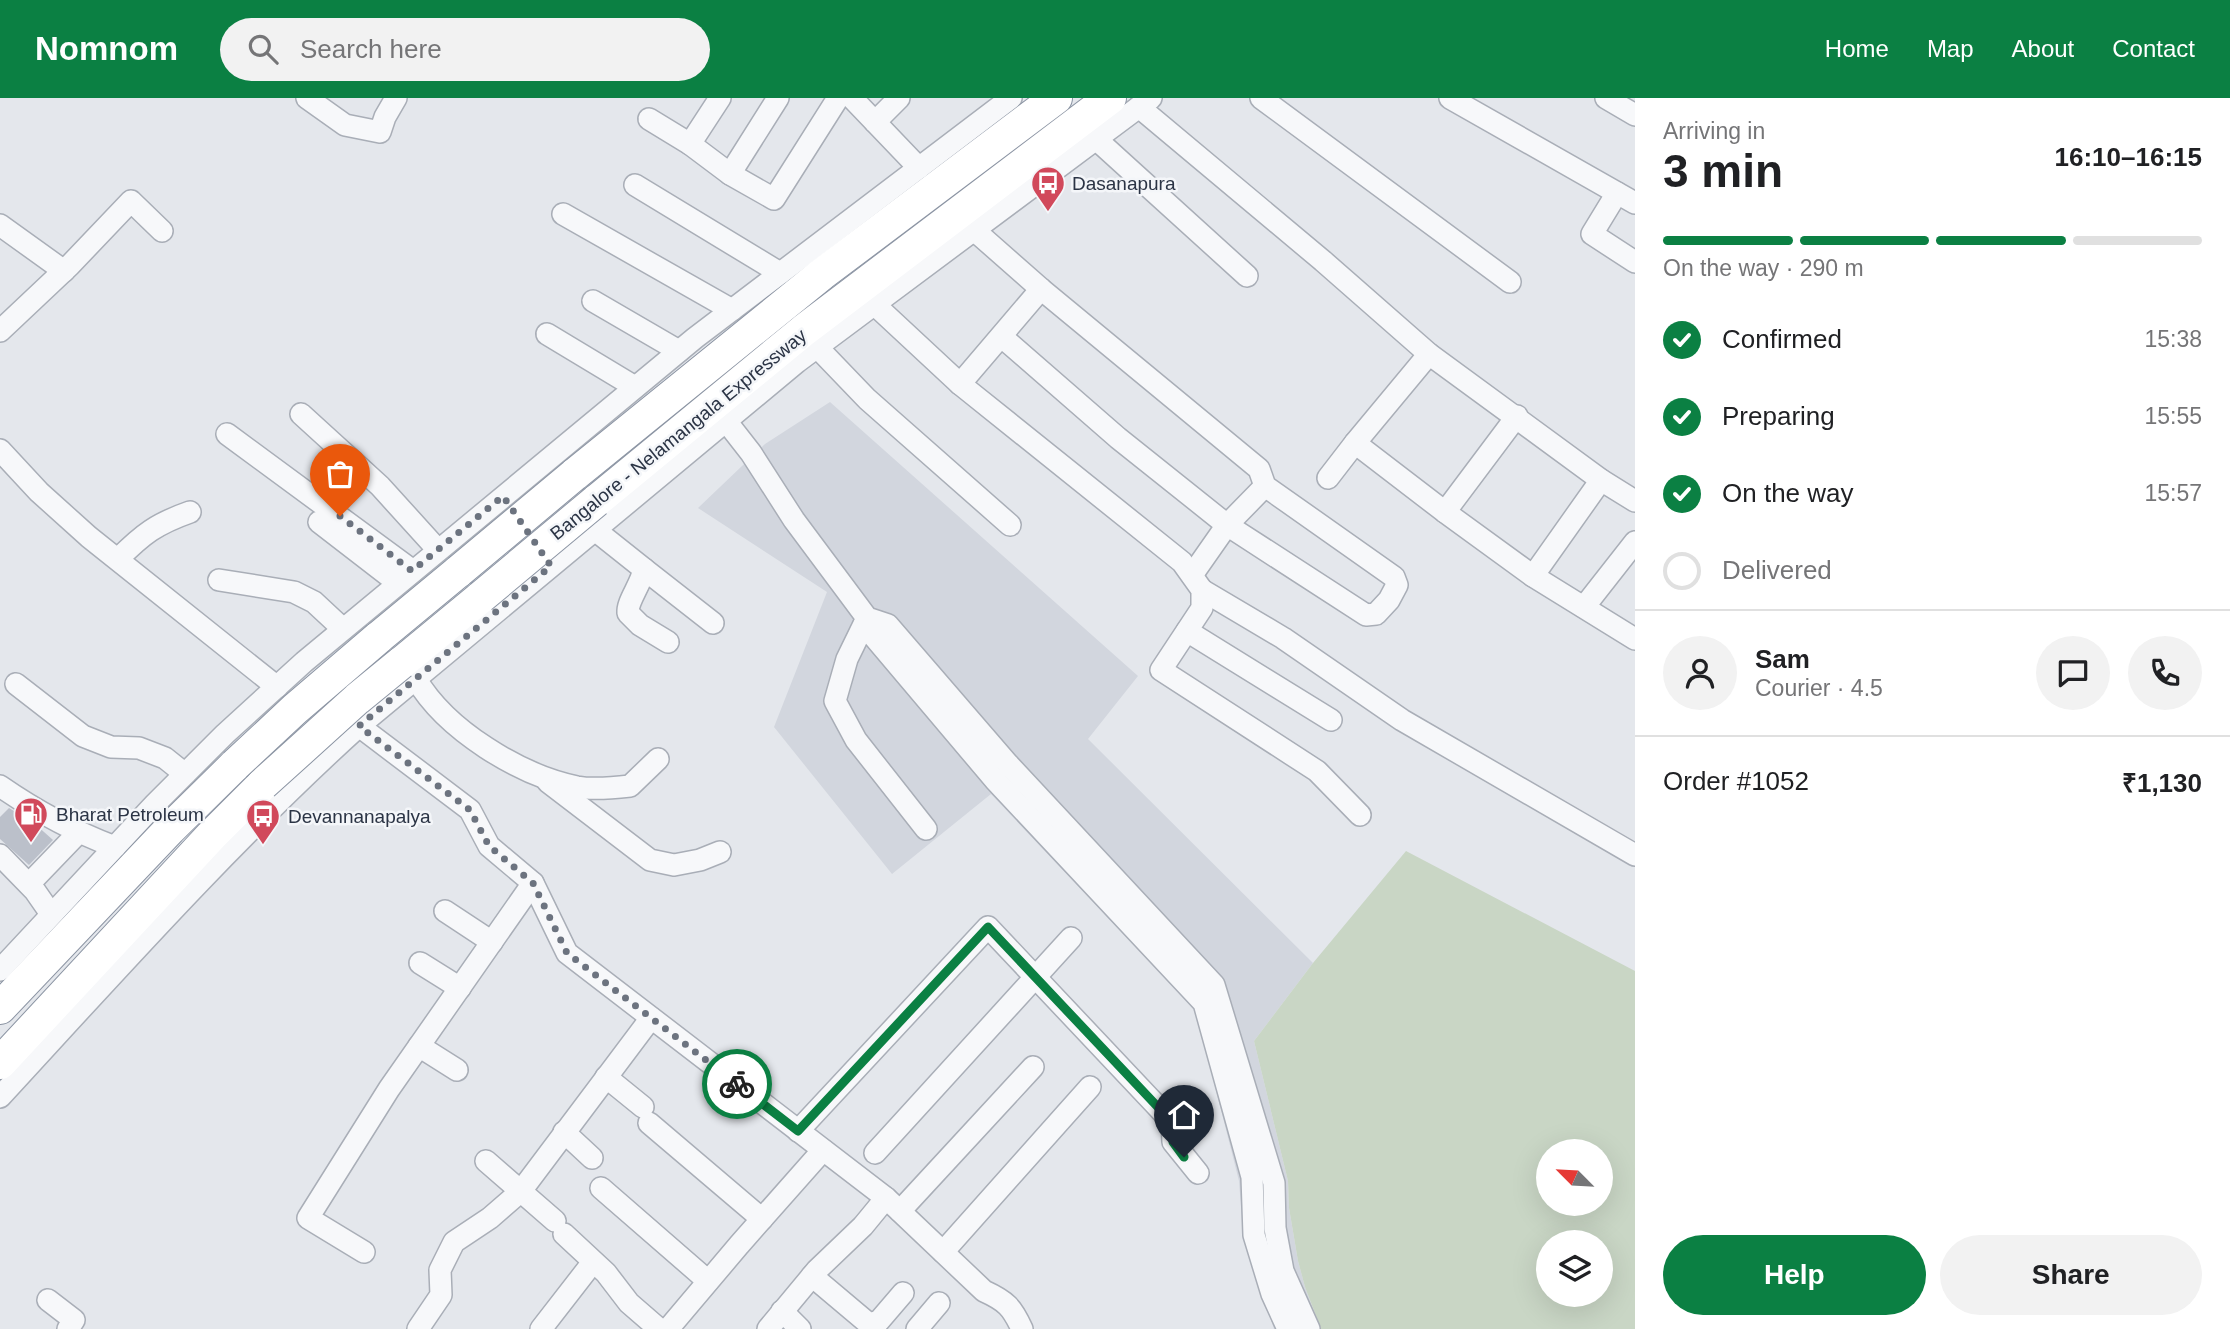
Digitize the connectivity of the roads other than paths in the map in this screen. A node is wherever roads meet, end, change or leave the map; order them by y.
1 (307, 98) edge
2 (397, 98) edge
3 (720, 98) edge
4 (778, 98) edge
5 (838, 98) edge
6 (852, 98) edge
7 (899, 98) edge
8 (1261, 98) edge
9 (1450, 98) edge
10 (1606, 98) edge
11 (1133, 101) edge
12 (1034, 103) edge
13 (1474, 104) edge
14 (1635, 115) edge
15 (649, 119) dead end
16 (876, 122) junction
17 (1096, 139) junction
18 (690, 144) junction
19 (919, 168) junction
20 (730, 174) junction
21 (635, 186) dead end
22 (1626, 198) edge
23 (563, 214) dead end
24 (0, 225) edge
25 (974, 230) junction
26 (162, 231) dead end
27 (1635, 262) edge
28 (64, 271) junction
29 (780, 273) junction
30 (1247, 276) dead end
31 (1510, 282) dead end
32 (1041, 289) junction
33 (593, 301) dead end
34 (874, 304) junction
35 (732, 310) junction
36 (3, 323) edge
37 (547, 334) dead end
38 (1002, 337) junction
39 (817, 347) junction
40 (679, 351) junction
41 (1429, 354) junction
42 (960, 384) junction
43 (635, 387) junction
44 (301, 414) dead end
45 (1517, 416) junction
46 (726, 421) junction
47 (227, 434) dead end
48 (1354, 443) junction
49 (2, 456) edge
50 (1328, 478) dead end
51 (1601, 480) junction
52 (1265, 486) junction
53 (503, 496) junction
54 (1635, 501) edge
55 (190, 512) dead end
56 (1445, 512) junction
57 (319, 522) dead end
58 (1010, 525) dead end
59 (1227, 525) junction
60 (595, 530) junction
61 (1635, 542) edge
62 (438, 550) junction
63 (118, 559) junction
64 (551, 566) junction
65 (644, 569) junction
66 (1533, 576) junction
67 (405, 577) junction
68 (219, 580) dead end
69 (1197, 583) junction
70 (1584, 607) junction
71 (865, 621) junction
72 (713, 623) dead end
73 (343, 629) junction
74 (1186, 631) junction
75 (1635, 639) edge
76 (668, 642) dead end
77 (304, 662) junction
78 (415, 679) junction
79 (16, 684) dead end
80 (277, 687) junction
81 (1331, 720) dead end
82 (359, 726) junction
83 (658, 759) dead end
84 (185, 774) junction
85 (541, 777) junction
86 (0, 786) edge
87 (1360, 815) dead end
88 (926, 829) dead end
89 (79, 832) junction
90 (115, 847) junction
91 (720, 852) dead end
92 (0, 855) edge
93 (1635, 855) edge
94 (533, 883) junction
95 (29, 884) junction
96 (445, 911) dead end
97 (51, 914) junction
98 (1071, 938) dead end
99 (492, 942) junction
100 (420, 963) dead end
101 (0, 970) edge
102 (1034, 977) junction
103 (460, 988) junction
104 (0, 1009) edge
105 (651, 1018) junction
106 (419, 1046) junction
107 (0, 1063) edge
108 (1032, 1067) dead end
109 (457, 1070) dead end
110 (606, 1077) junction
111 (1090, 1087) dead end
112 (0, 1097) edge
113 (798, 1131) junction
114 (564, 1132) junction
115 (823, 1150) junction
116 (875, 1153) dead end
117 (593, 1158) dead end
118 (486, 1161) dead end
119 (1198, 1173) dead end
120 (601, 1188) dead end
121 (521, 1191) junction
122 (893, 1205) junction
123 (762, 1219) junction
124 (364, 1252) dead end
125 (943, 1252) junction
126 (593, 1262) junction
127 (812, 1276) junction
128 (708, 1281) junction
129 (903, 1293) dead end
130 (48, 1300) dead end
131 (939, 1303) dead end
132 (782, 1311) junction
133 (68, 1329) edge
134 (418, 1329) edge
135 (541, 1329) edge
136 (659, 1329) edge
137 (668, 1329) edge
138 (768, 1329) edge
139 (800, 1329) edge
140 (917, 1329) edge
141 (1022, 1329) edge
142 (1288, 1329) edge
143 (1309, 1329) edge

1 - 2 street
3 - 18 street
4 - 20 street
5 - 20 street
6 - 16 street
7 - 16 street
8 - 31 street
9 - 13 street
10 - 14 street
11 - 17 street
11 - 41 street
11 - 107 highway, Bangalore - Nelamangala Expressway, bridge
12 - 19 street
12 - 104 highway, Bangalore - Nelamangala Expressway, bridge
13 - 22 street
15 - 18 street
16 - 19 street
17 - 25 street
17 - 30 street
18 - 20 street
19 - 29 street
21 - 29 street
22 - 27 street
23 - 35 street
24 - 28 street
25 - 32 street
25 - 34 street
26 - 28 street
28 - 36 street
29 - 35 street
32 - 38 street
32 - 52 street
33 - 40 street
34 - 39 street
34 - 42 street
35 - 40 street
37 - 43 street
38 - 42 street
38 - 59 street
39 - 46 street
39 - 58 street
40 - 43 street
41 - 45 street
41 - 48 street
42 - 69 street
43 - 53 street
44 - 62 street
45 - 51 street
45 - 56 street
46 - 60 street
46 - 71 street
47 - 67 street
48 - 50 street
48 - 56 street
49 - 63 street
51 - 54 street
51 - 66 street
52 - 59 street
52 - 59 street
53 - 62 street
53 - 64 street
55 - 63 street
56 - 66 street
57 - 67 street
59 - 69 street
60 - 64 street
60 - 65 street
61 - 70 street
62 - 67 street
63 - 80 street
64 - 78 street
65 - 72 street
65 - 76 street
66 - 70 street
67 - 73 street
68 - 73 street
69 - 74 street
69 - 93 street
70 - 75 street
71 - 88 street
71 - 142 street
71 - 143 street
73 - 77 street
74 - 81 street
74 - 87 street
77 - 80 street
77 - 82 street
78 - 82 street
78 - 85 street
79 - 84 street
80 - 84 street
82 - 94 street
82 - 112 street
83 - 85 street
84 - 90 street
85 - 91 street
86 - 89 street
89 - 90 street
89 - 95 street
90 - 97 street
92 - 95 street
94 - 99 street
94 - 105 street
95 - 97 street
96 - 99 street
97 - 101 street
98 - 102 street
99 - 103 street
100 - 103 street
102 - 113 street
102 - 116 street
102 - 119 street
103 - 106 street
105 - 110 street
105 - 113 street
106 - 109 street
106 - 124 street
108 - 122 street
110 - 114 street
110 - 123 street
111 - 125 street
113 - 115 street
114 - 117 street
114 - 121 street
115 - 122 street
115 - 123 street
118 - 121 street
120 - 128 street
121 - 126 street
121 - 134 street
122 - 125 street
122 - 127 street
123 - 128 street
125 - 141 street
126 - 135 street
126 - 136 street
127 - 129 street
127 - 132 street
128 - 137 street
130 - 133 street
131 - 140 street
132 - 138 street
132 - 139 street

